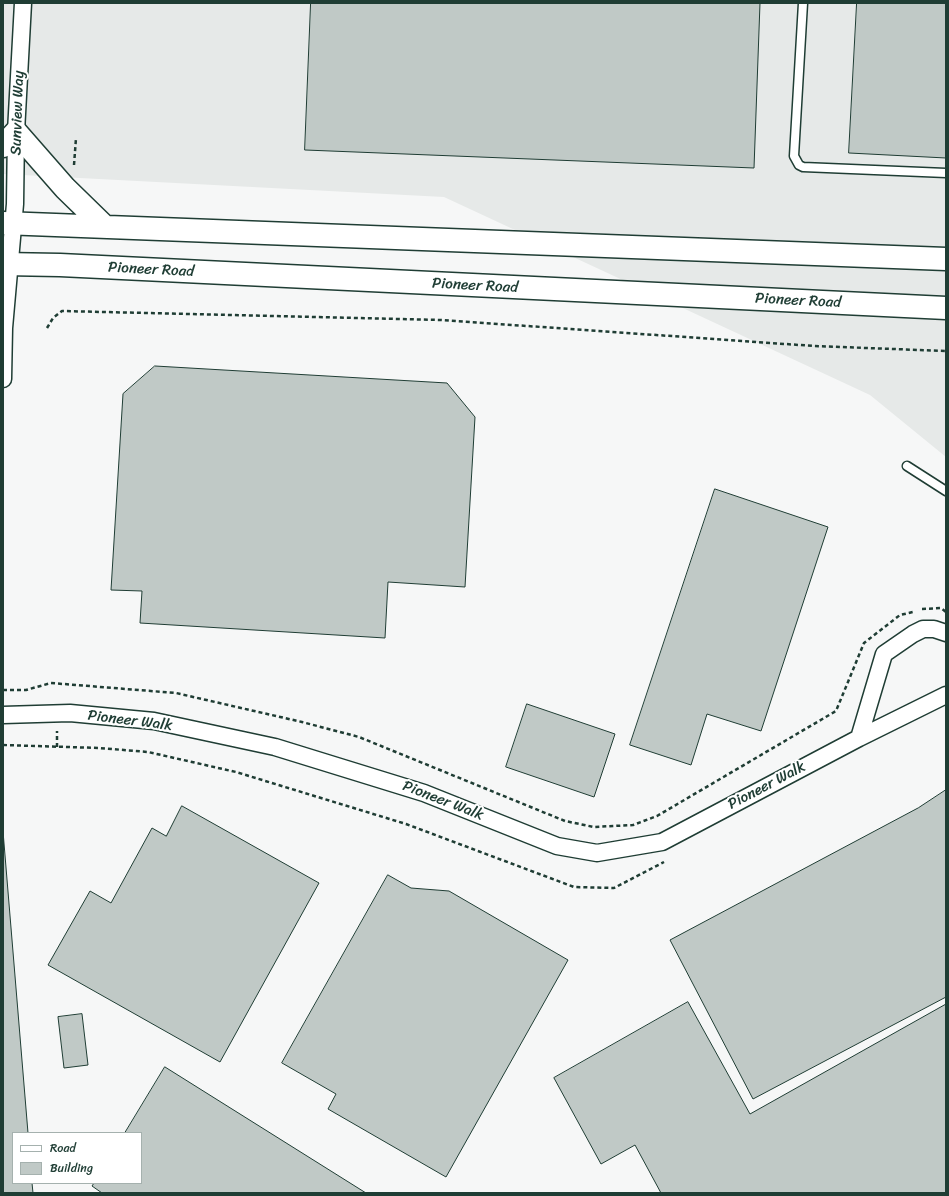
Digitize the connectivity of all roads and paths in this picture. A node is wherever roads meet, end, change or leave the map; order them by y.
1 (23, 3) edge
2 (803, 3) edge
3 (76, 138) dead end
4 (10, 139) edge
5 (74, 166) dead end
6 (946, 173) edge
7 (8, 223) edge
8 (106, 227) junction
9 (946, 259) edge
10 (7, 264) edge
11 (946, 308) edge
12 (47, 328) dead end
13 (946, 351) edge
14 (3, 379) edge
15 (906, 466) dead end
16 (946, 491) edge
17 (946, 633) edge
18 (3, 690) edge
19 (946, 695) edge
20 (836, 711) dead end
21 (3, 715) edge
22 (858, 738) junction

1 - 4 street, Sunview Way
2 - 6 lane
3 - 5 path
4 - 7 street, Sunview Way
4 - 8 main road
7 - 8 main road
7 - 10 street
8 - 9 main road
10 - 11 main road, Pioneer Road
10 - 14 street
12 - 13 path
15 - 16 lane
17 - 22 street
18 - 20 path
19 - 22 street, Pioneer Walk
21 - 22 street, Pioneer Walk

